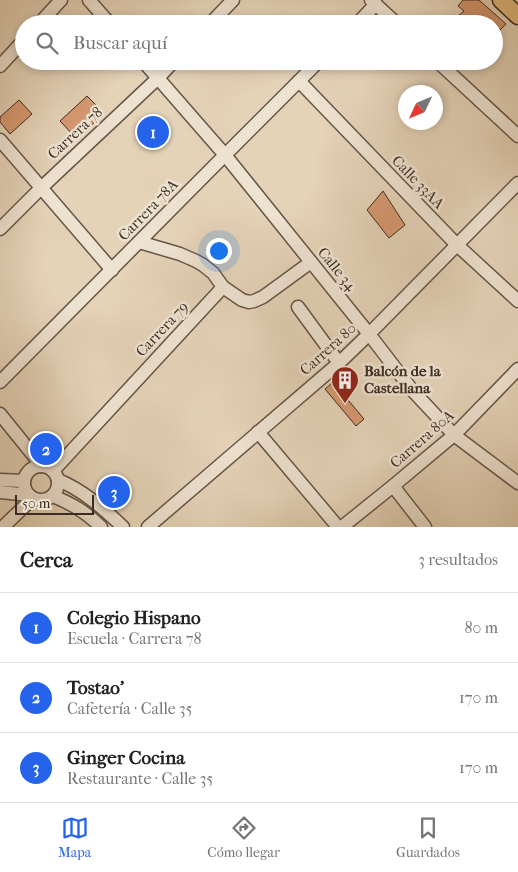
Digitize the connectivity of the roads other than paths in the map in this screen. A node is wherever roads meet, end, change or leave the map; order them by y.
1 (61, 0) edge
2 (89, 0) edge
3 (233, 0) edge
4 (501, 0) edge
5 (373, 2) edge
6 (47, 15) edge
7 (102, 15) edge
8 (219, 15) edge
9 (363, 15) edge
10 (387, 15) edge
11 (518, 16) edge
12 (15, 50) edge
13 (0, 66) edge
14 (151, 70) edge
15 (166, 70) edge
16 (310, 70) edge
17 (447, 70) edge
18 (158, 78) junction
19 (299, 81) junction
20 (518, 136) edge
21 (0, 140) edge
22 (225, 154) junction
23 (518, 183) edge
24 (41, 188) junction
25 (0, 229) edge
26 (139, 242) junction
27 (457, 245) junction
28 (311, 262) junction
29 (112, 270) junction
30 (223, 287) junction
31 (518, 300) edge
32 (298, 306) dead end
33 (369, 334) junction
34 (339, 362) junction
35 (518, 369) edge
36 (0, 382) edge
37 (0, 414) edge
38 (258, 432) junction
39 (454, 435) junction
40 (46, 472) junction
41 (0, 480) edge
42 (24, 481) junction
43 (518, 483) edge
44 (393, 486) junction
45 (0, 492) edge
46 (31, 496) junction
47 (53, 496) junction
48 (3, 527) edge
49 (101, 527) edge
50 (123, 527) edge
51 (148, 527) edge
52 (338, 527) edge
53 (342, 527) edge
54 (425, 527) edge

1 - 6 street
2 - 7 street
3 - 8 street
4 - 11 main road
5 - 9 street
5 - 10 street
12 - 13 street
14 - 18 street, Calle 34
15 - 18 street, Carrera 78
16 - 19 street, Carrera 78A
17 - 20 street
18 - 22 street, Calle 34
18 - 24 street, Carrera 78
19 - 22 street, Carrera 78A
19 - 27 street, Calle 33AA
21 - 24 street
22 - 26 street, Carrera 78A
22 - 28 street, Calle 34
23 - 27 street, Carrera 80
24 - 25 street, Carrera 78
24 - 29 street
26 - 29 street, Carrera 78A
26 - 30 street
27 - 31 street, Calle 33AA
27 - 33 street, Carrera 80
28 - 30 street
28 - 33 street, Calle 34
29 - 36 street, Carrera 78A
30 - 40 street, Carrera 79
32 - 34 street
33 - 34 street, Carrera 80
33 - 39 street, Calle 34
34 - 38 street, Carrera 80
35 - 39 street, Carrera 80A
37 - 40 street
38 - 51 street, Carrera 80
38 - 52 street
39 - 43 street, Calle 34
39 - 44 street, Carrera 80A
40 - 42 street
40 - 47 street
40 - 50 street
41 - 42 street
42 - 46 street
44 - 53 street, Carrera 80A
44 - 54 street
45 - 46 street
46 - 47 street
46 - 48 street
47 - 49 street

